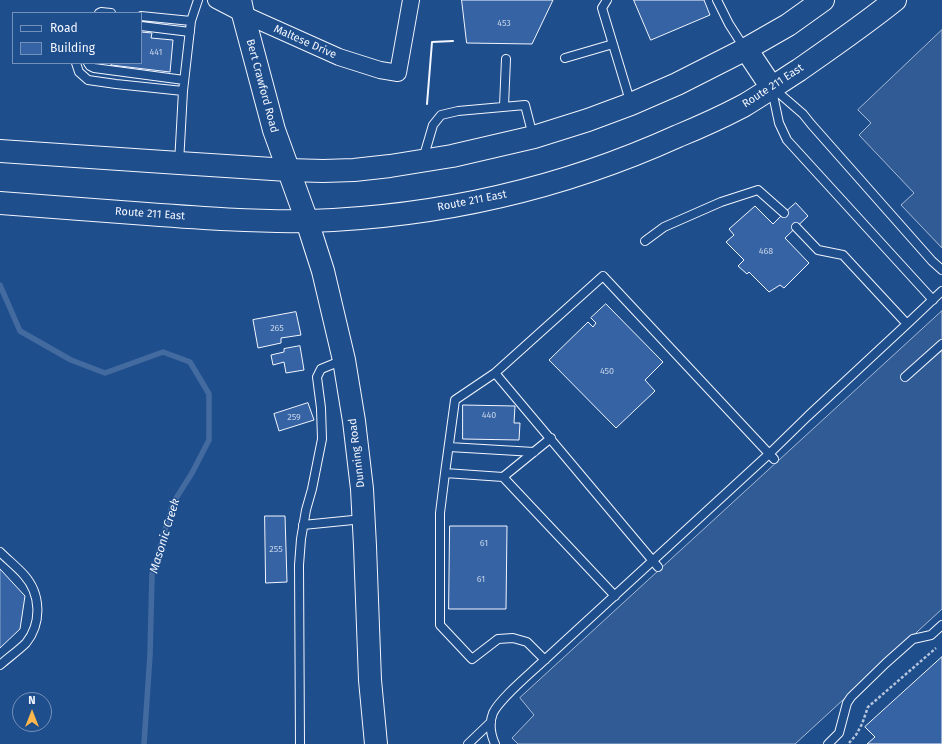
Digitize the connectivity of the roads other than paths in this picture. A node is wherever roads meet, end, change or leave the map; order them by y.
1 (198, 0) edge
2 (216, 0) edge
3 (411, 0) edge
4 (607, 0) edge
5 (823, 0) edge
6 (895, 0) edge
7 (718, 1) edge
8 (241, 7) edge
9 (142, 16) edge
10 (191, 21) junction
11 (142, 26) edge
12 (190, 32) junction
13 (613, 44) junction
14 (746, 49) junction
15 (565, 58) dead end
16 (506, 59) dead end
17 (76, 64) edge
18 (89, 64) edge
19 (184, 80) junction
20 (772, 88) junction
21 (183, 90) junction
22 (631, 104) junction
23 (504, 106) junction
24 (534, 137) junction
25 (0, 151) edge
26 (422, 161) junction
27 (179, 164) junction
28 (288, 170) junction
29 (0, 203) edge
30 (784, 213) dead end
31 (307, 221) junction
32 (796, 227) dead end
33 (645, 241) dead end
34 (942, 270) edge
35 (942, 291) edge
36 (933, 300) junction
37 (907, 324) junction
38 (942, 344) edge
39 (344, 360) junction
40 (495, 373) junction
41 (905, 376) dead end
42 (551, 438) junction
43 (449, 447) junction
44 (534, 452) junction
45 (771, 456) junction
46 (445, 473) junction
47 (503, 477) junction
48 (364, 519) junction
49 (303, 525) junction
50 (0, 552) edge
51 (655, 564) junction
52 (615, 596) junction
53 (942, 625) edge
54 (545, 660) junction
55 (0, 665) edge
56 (491, 722) junction
57 (300, 744) edge
58 (376, 744) edge
59 (468, 744) edge
60 (495, 744) edge
61 (828, 744) edge

1 - 10 lane
2 - 8 street, Maltese Drive
3 - 8 street, Maltese Drive
4 - 13 lane
5 - 14 main road
6 - 20 main road, Route 211 East
7 - 14 lane
8 - 28 main road, Bert Crawford Road
9 - 10 lane
10 - 12 lane
11 - 12 lane
12 - 19 lane
13 - 15 lane
13 - 22 lane
14 - 20 main road
14 - 22 main road
16 - 23 lane
17 - 21 lane
18 - 19 lane
19 - 21 lane
20 - 31 main road, Route 211 East
20 - 34 lane
20 - 36 lane
21 - 27 lane
22 - 24 main road
23 - 24 lane
23 - 26 lane
24 - 26 main road
25 - 27 main road
26 - 28 main road
27 - 28 main road
28 - 31 main road, Dunning Road
29 - 31 main road, Route 211 East
30 - 33 lane
31 - 39 main road, Dunning Road
32 - 37 lane
35 - 36 lane
36 - 37 lane
37 - 45 lane
38 - 41 lane
39 - 48 main road, Dunning Road
39 - 49 lane
40 - 42 lane
40 - 43 lane
40 - 45 lane
42 - 44 lane
42 - 51 lane
43 - 44 lane
43 - 46 lane
44 - 47 lane
45 - 51 lane
46 - 47 lane
46 - 54 lane
47 - 52 lane
48 - 49 lane
48 - 58 main road, Dunning Road
49 - 57 lane
50 - 55 lane
51 - 52 lane
52 - 54 lane
53 - 61 lane
54 - 56 lane
56 - 59 lane
56 - 60 lane

